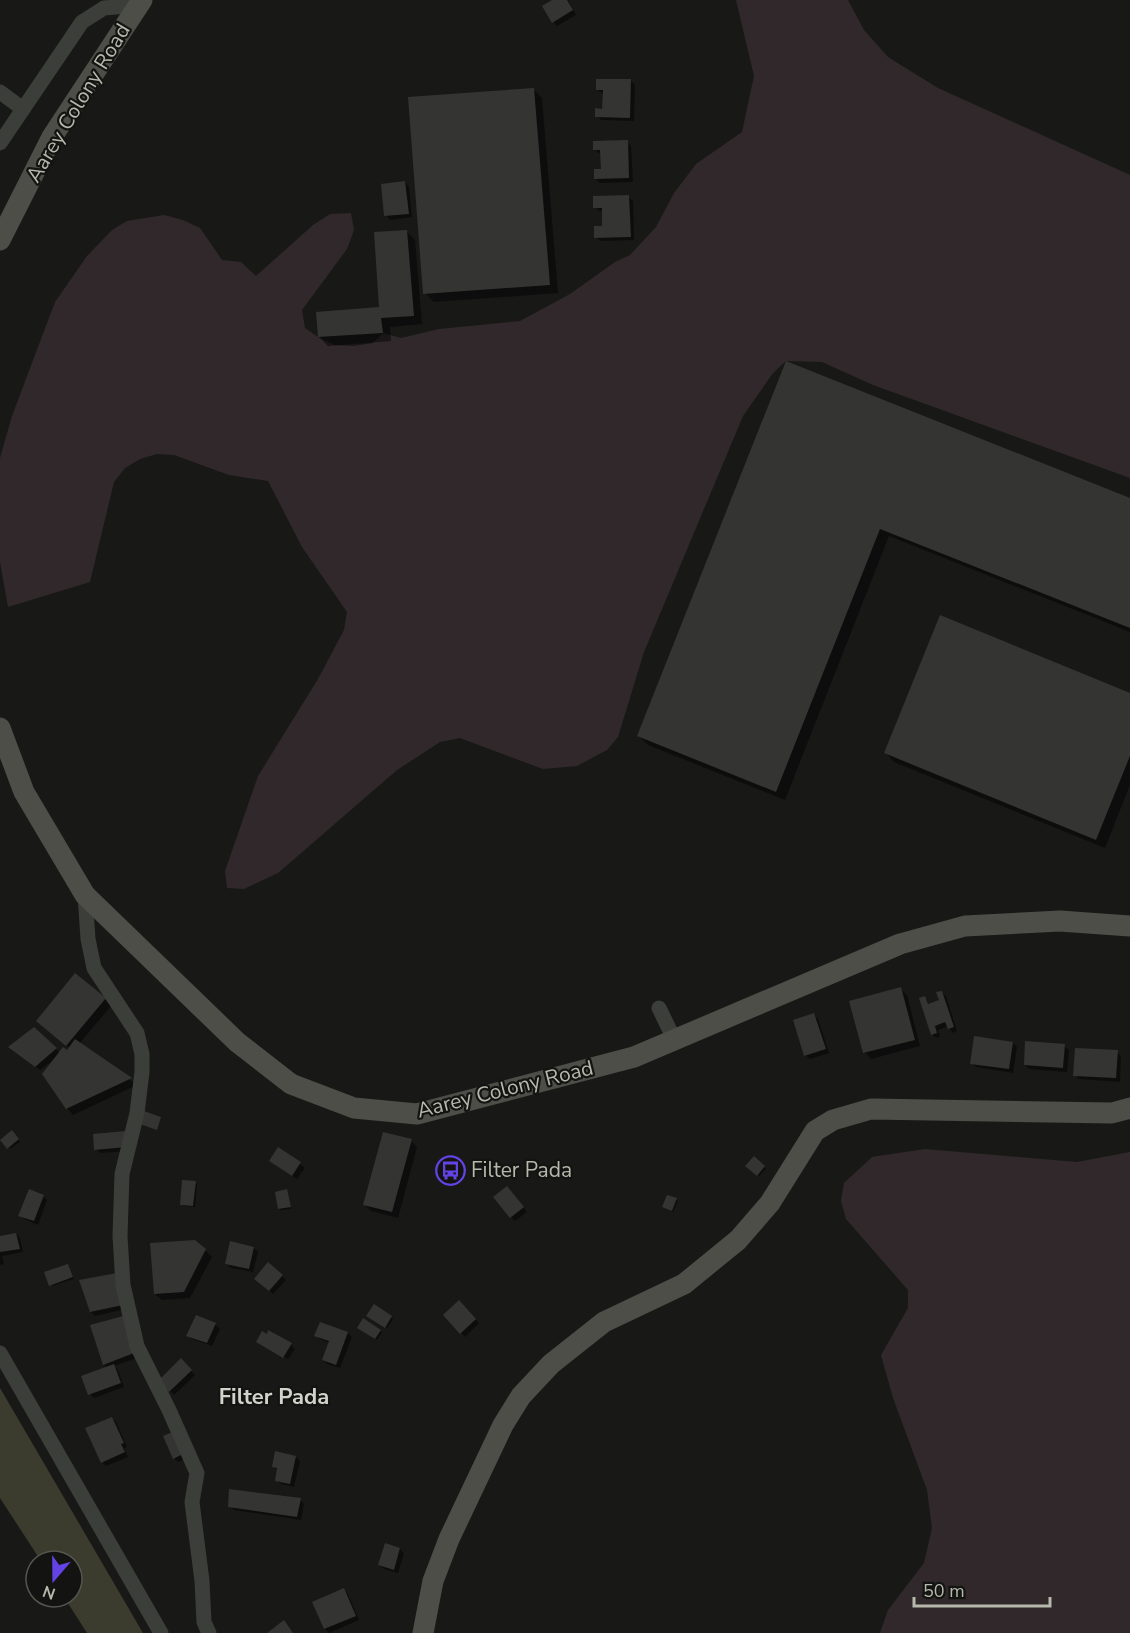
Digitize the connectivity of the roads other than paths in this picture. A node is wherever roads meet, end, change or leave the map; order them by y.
1 (137, 2) edge
2 (0, 92) edge
3 (23, 109) junction
4 (0, 143) edge
5 (0, 240) edge
6 (0, 728) edge
7 (85, 895) junction
8 (1130, 927) edge
9 (659, 1008) dead end
10 (675, 1041) junction
11 (1130, 1108) edge
12 (0, 1353) edge
13 (160, 1633) edge
14 (209, 1633) edge
15 (423, 1633) edge

1 - 3 street
1 - 5 main road, Aarey Colony Road
2 - 3 street
3 - 4 street
6 - 7 main road, Aarey Colony Road
7 - 10 main road, Aarey Colony Road
7 - 14 street
8 - 10 main road, Aarey Colony Road
9 - 10 street
11 - 15 main road
12 - 13 street

